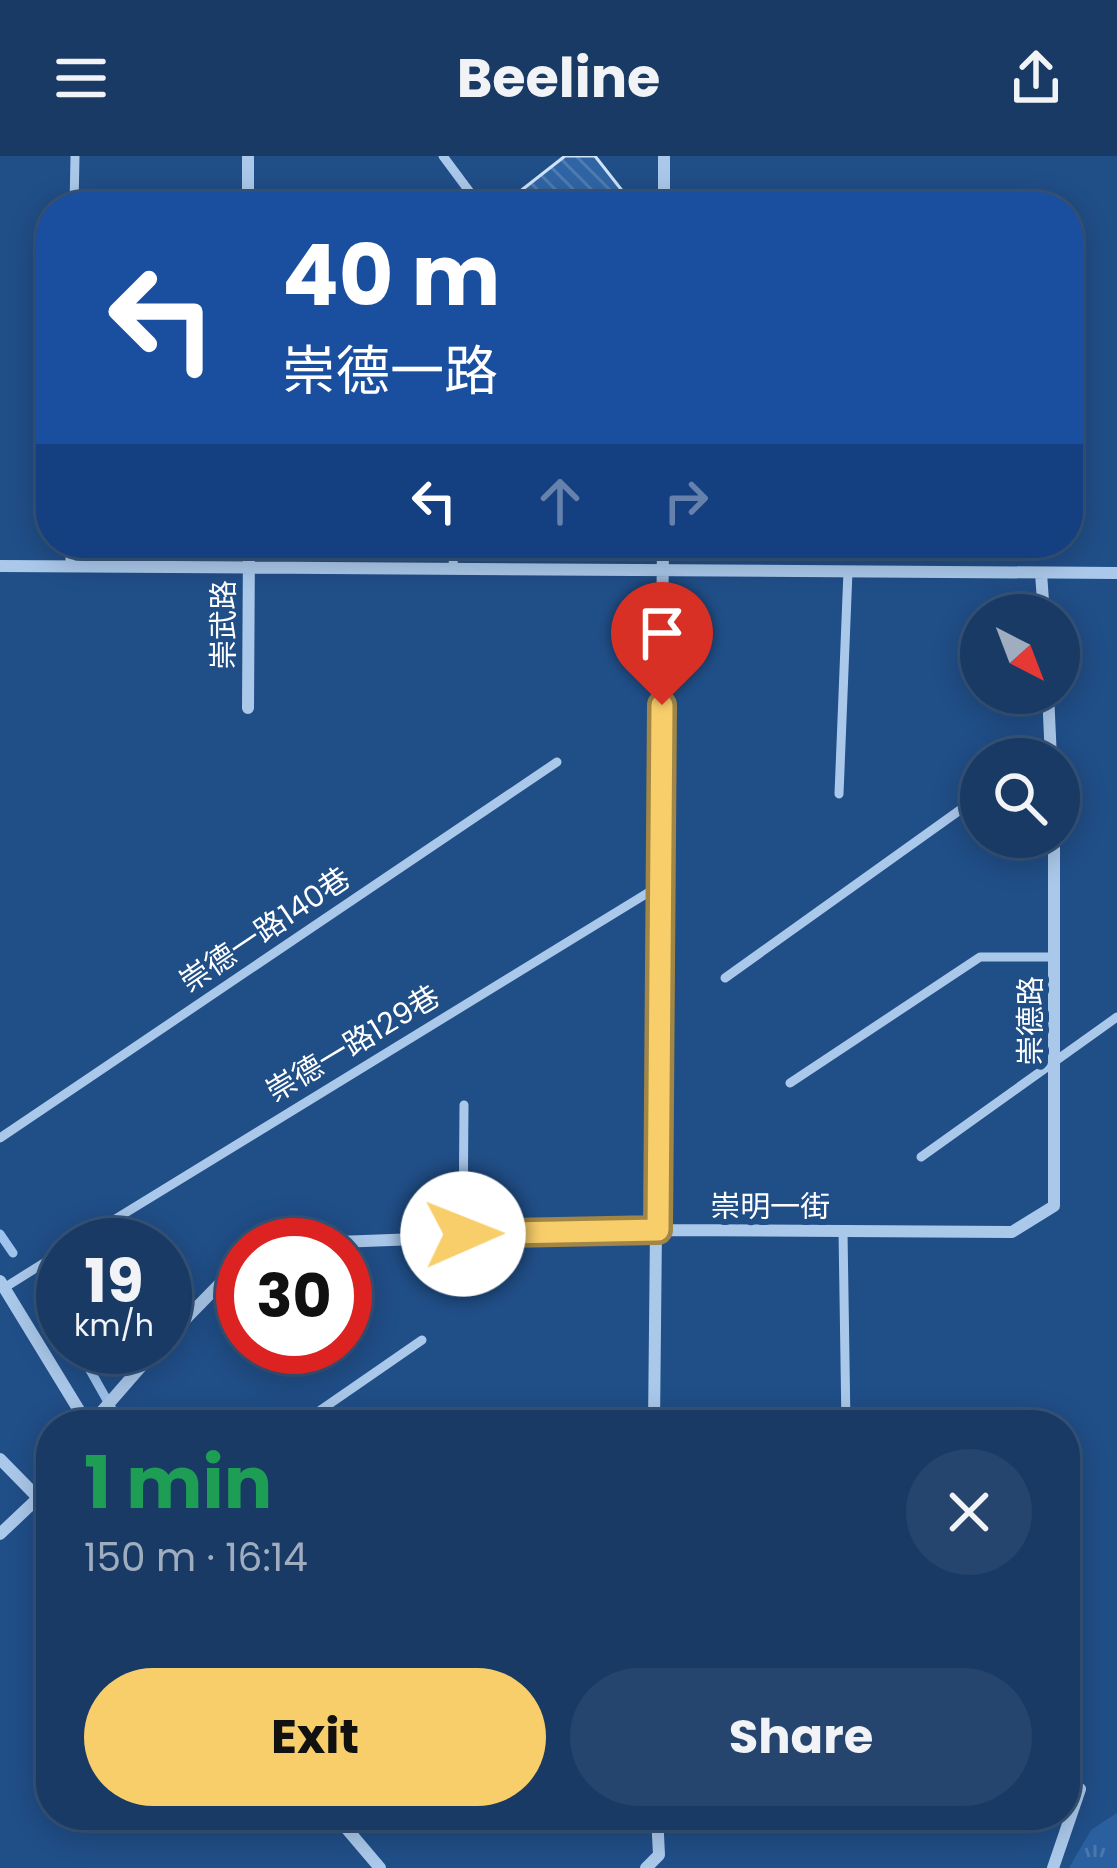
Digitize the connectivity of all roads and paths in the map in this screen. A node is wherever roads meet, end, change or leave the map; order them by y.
1 (75, 156) edge
2 (248, 156) edge
3 (442, 156) edge
4 (664, 156) edge
5 (74, 192) edge
6 (248, 192) edge
7 (470, 192) edge
8 (664, 192) edge
9 (70, 558) edge
10 (249, 558) edge
11 (453, 558) edge
12 (663, 558) edge
13 (0, 566) edge
14 (70, 566) junction
15 (249, 567) junction
16 (453, 568) junction
17 (663, 570) junction
18 (848, 571) junction
19 (1041, 572) junction
20 (1117, 573) edge
21 (1042, 594) edge
22 (248, 708) dead end
23 (557, 762) dead end
24 (839, 794) dead end
25 (960, 810) edge
26 (1054, 858) edge
27 (659, 886) junction
28 (1055, 957) junction
29 (725, 978) dead end
30 (1117, 1017) edge
31 (1054, 1064) junction
32 (790, 1084) dead end
33 (464, 1105) dead end
34 (0, 1138) edge
35 (921, 1157) dead end
36 (1054, 1206) joint
37 (117, 1218) edge
38 (658, 1230) junction
39 (843, 1231) junction
40 (463, 1234) junction
41 (372, 1238) edge
42 (36, 1266) edge
43 (2, 1284) edge
44 (216, 1288) edge
45 (192, 1312) edge
46 (422, 1340) dead end
47 (132, 1374) edge
48 (85, 1410) edge
49 (101, 1410) edge
50 (321, 1410) edge
51 (654, 1410) edge
52 (845, 1410) edge
53 (0, 1460) edge
54 (36, 1496) edge
55 (36, 1500) edge
56 (0, 1534) edge
57 (346, 1830) edge
58 (658, 1830) edge
59 (1066, 1830) edge
60 (374, 1866) edge
61 (646, 1868) edge
62 (1053, 1868) edge

1 - 5 lane
2 - 6 street
3 - 7 lane
4 - 8 street
9 - 14 lane
10 - 15 street, 崇武路
11 - 16 lane
12 - 17 street
13 - 14 street
14 - 15 street
15 - 16 street
15 - 22 street, 崇武路
16 - 17 street
17 - 18 street
17 - 27 street
18 - 19 street
18 - 24 lane
19 - 20 street
19 - 21 street
23 - 34 lane, 崇德一路140巷
25 - 29 lane
26 - 28 street, 崇德路
27 - 37 lane, 崇德一路129巷
27 - 38 street
28 - 31 street, 崇德路
28 - 32 lane
30 - 31 lane
31 - 35 lane
31 - 36 street, 崇德路
33 - 40 lane
36 - 39 street, 崇明一街
38 - 39 street, 崇明一街
38 - 40 street, 崇明一街
38 - 51 street
39 - 52 lane
40 - 41 street, 崇明一街
42 - 43 lane
43 - 48 street
44 - 45 street
46 - 50 lane
47 - 49 street
53 - 54 street
55 - 56 street
57 - 60 street
58 - 61 street
59 - 62 street

